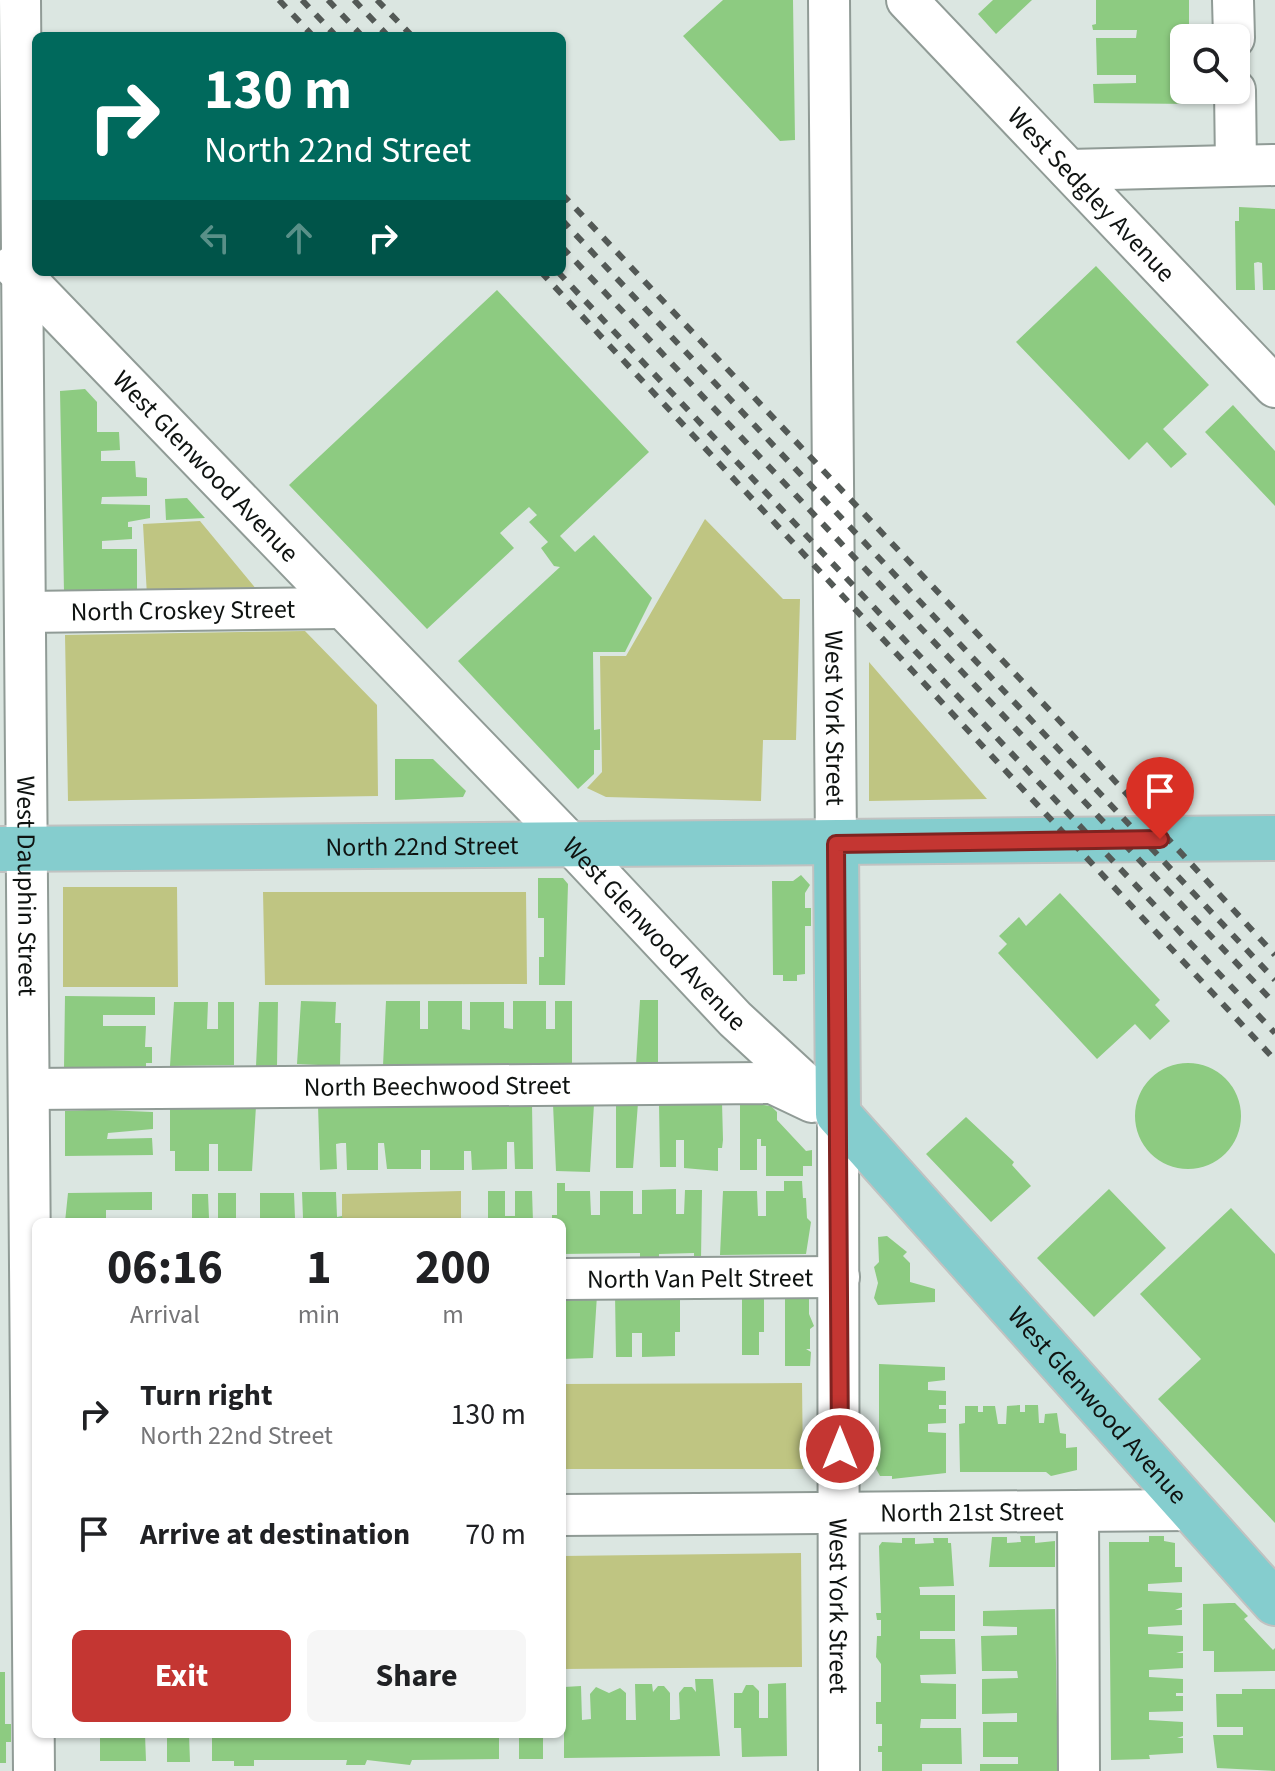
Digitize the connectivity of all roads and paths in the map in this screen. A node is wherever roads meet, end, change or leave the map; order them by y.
1 (20, 0) edge
2 (829, 0) edge
3 (907, 0) edge
4 (1233, 0) edge
5 (1234, 24) edge
6 (1235, 104) edge
7 (1236, 165) junction
8 (1275, 165) edge
9 (1069, 170) junction
10 (11, 265) edge
11 (1275, 387) edge
12 (341, 608) junction
13 (25, 612) junction
14 (13, 654) edge
15 (1275, 838) edge
16 (569, 842) junction
17 (836, 844) junction
18 (13, 848) edge
19 (29, 1089) junction
20 (838, 1114) junction
21 (15, 1189) edge
22 (839, 1277) junction
23 (32, 1278) edge
24 (566, 1279) edge
25 (32, 1307) edge
26 (1189, 1510) junction
27 (1078, 1511) junction
28 (841, 1513) junction
29 (566, 1515) edge
30 (23, 1520) edge
31 (1275, 1603) edge
32 (32, 1725) edge
33 (33, 1738) edge
34 (34, 1771) edge
35 (839, 1771) edge
36 (1079, 1771) edge

1 - 10 street, West Dauphin Street
2 - 17 street, West York Street
3 - 9 street, West Sedgley Avenue
4 - 5 street
6 - 7 street
7 - 8 street
7 - 9 street
9 - 11 street, West Sedgley Avenue
10 - 12 street, West Glenwood Avenue
10 - 13 street, West Dauphin Street
12 - 13 street, North Croskey Street
12 - 16 street, West Glenwood Avenue
13 - 14 street, West Dauphin Street
14 - 18 street, West Dauphin Street
15 - 17 main road, North 22nd Street
16 - 17 main road, North 22nd Street
16 - 18 main road, North 22nd Street
16 - 20 street, West Glenwood Avenue
17 - 20 main road, West York Street
18 - 19 street, West Dauphin Street
19 - 20 street, North Beechwood Street
19 - 21 street, West Dauphin Street
20 - 22 street, West York Street
20 - 26 main road, West Glenwood Avenue
21 - 23 street, West Dauphin Street
22 - 24 street, North Van Pelt Street
22 - 28 street, West York Street
25 - 30 street, West Dauphin Street
26 - 27 street, North 21st Street
26 - 31 main road, West Glenwood Avenue
27 - 28 street, North 21st Street
27 - 36 street
28 - 29 street, North 21st Street
28 - 35 street, West York Street
30 - 32 street, West Dauphin Street
33 - 34 street, West Dauphin Street

